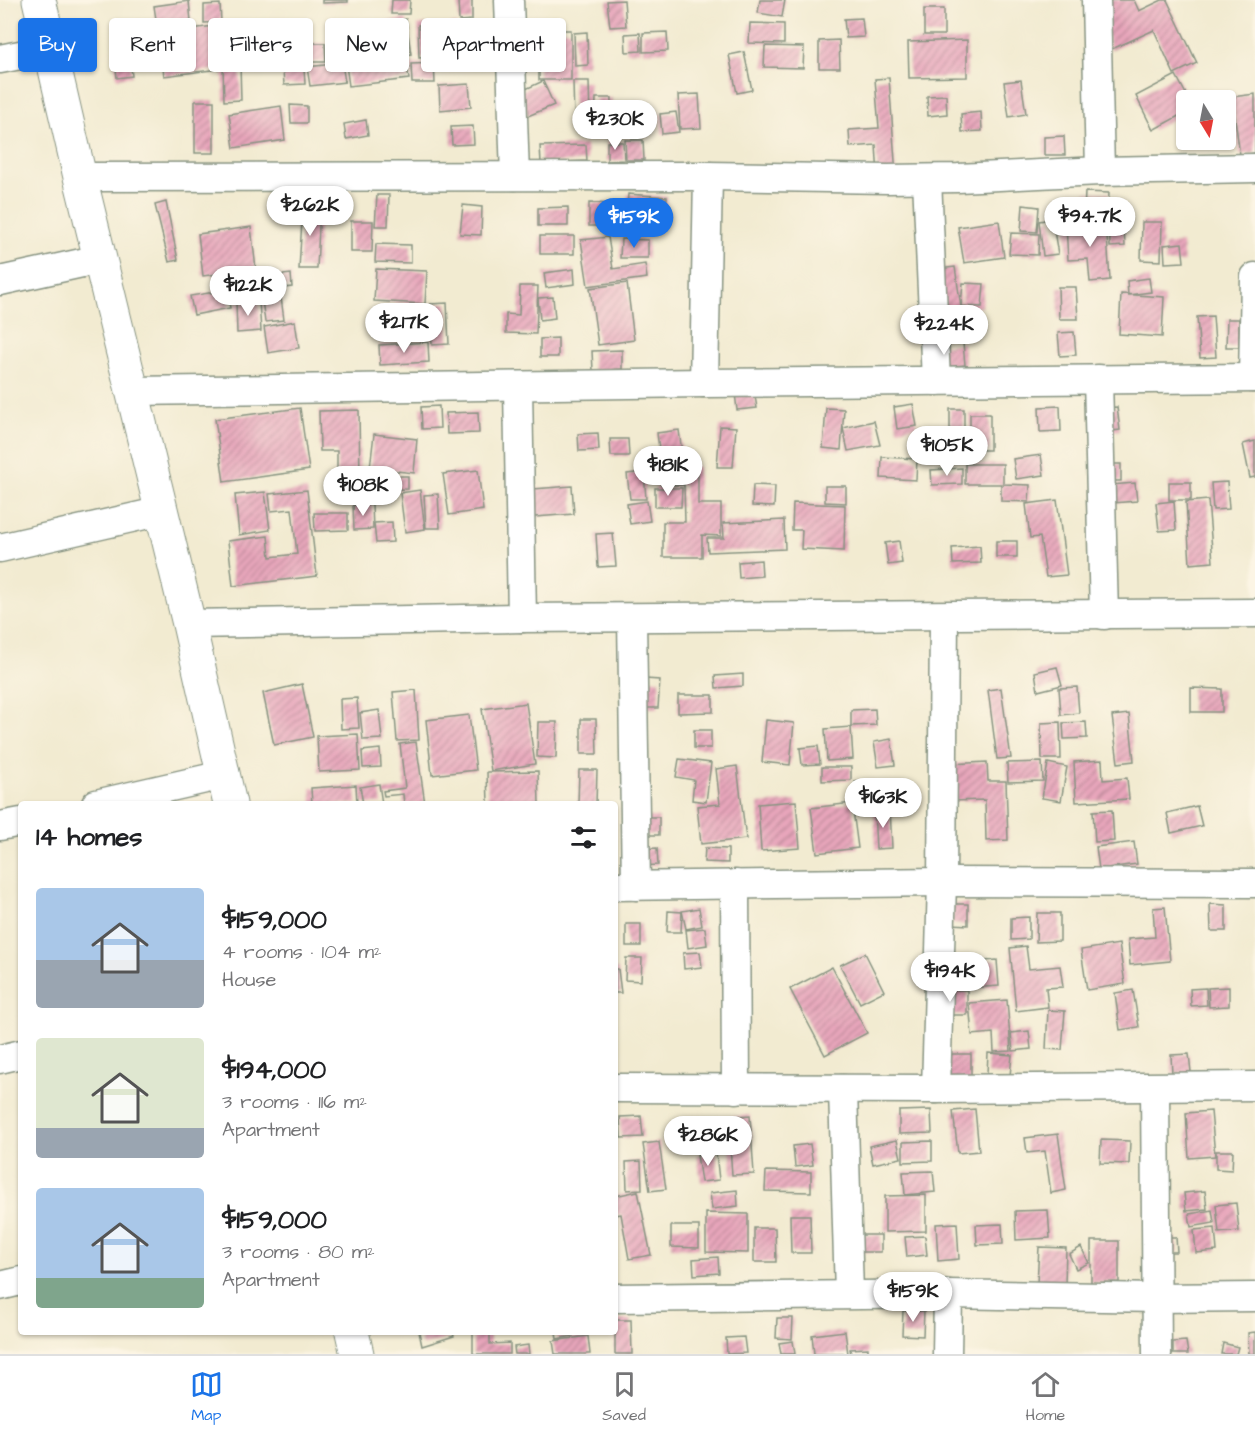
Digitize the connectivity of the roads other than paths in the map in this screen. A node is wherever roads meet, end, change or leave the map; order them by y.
1 (39, 0) edge
2 (509, 0) edge
3 (1096, 0) edge
4 (43, 18) edge
5 (18, 55) edge
6 (0, 59) edge
7 (55, 72) edge
8 (1255, 168) edge
9 (1100, 171) junction
10 (515, 176) junction
11 (708, 176) junction
12 (80, 177) junction
13 (927, 179) junction
14 (100, 259) junction
15 (1255, 277) edge
16 (0, 281) edge
17 (1254, 378) edge
18 (1098, 379) junction
19 (936, 381) junction
20 (704, 383) junction
21 (518, 387) junction
22 (132, 392) junction
23 (162, 511) junction
24 (0, 548) edge
25 (1255, 613) edge
26 (1104, 615) junction
27 (944, 616) junction
28 (522, 618) junction
29 (632, 618) junction
30 (1255, 621) edge
31 (189, 624) junction
32 (227, 789) edge
33 (122, 801) edge
34 (18, 823) edge
35 (0, 826) edge
36 (942, 882) junction
37 (1255, 883) edge
38 (735, 884) junction
39 (626, 886) edge
40 (18, 1055) edge
41 (0, 1059) edge
42 (1255, 1086) edge
43 (618, 1088) edge
44 (1155, 1088) junction
45 (736, 1089) junction
46 (843, 1089) junction
47 (936, 1089) junction
48 (18, 1282) edge
49 (0, 1286) edge
50 (948, 1293) junction
51 (849, 1294) junction
52 (1255, 1297) edge
53 (618, 1298) edge
54 (1156, 1298) junction
55 (353, 1335) edge
56 (357, 1354) edge
57 (948, 1354) edge
58 (1157, 1354) edge

1 - 4 street
2 - 10 street
3 - 9 street
5 - 6 street
7 - 12 street
8 - 9 street
9 - 13 street
10 - 11 street
10 - 12 street
11 - 13 street
11 - 20 street
12 - 14 street
13 - 19 street
14 - 16 street
14 - 22 street
15 - 17 street
17 - 18 street
18 - 19 street
18 - 26 street
19 - 20 street
20 - 21 street
21 - 22 street
21 - 28 street
22 - 23 street
23 - 24 street
23 - 31 street
25 - 26 street
25 - 30 street
26 - 27 street
27 - 29 street
27 - 36 street
28 - 29 street
28 - 31 street
29 - 39 street
31 - 32 street
32 - 33 street
34 - 35 street
36 - 37 street
36 - 38 street
36 - 47 street
38 - 39 street
38 - 45 street
40 - 41 street
42 - 44 street
43 - 45 street
44 - 47 street
44 - 54 street
45 - 46 street
46 - 47 street
46 - 51 street
48 - 49 street
50 - 51 street
50 - 54 street
50 - 57 street
51 - 53 street
52 - 54 street
54 - 58 street
55 - 56 street

